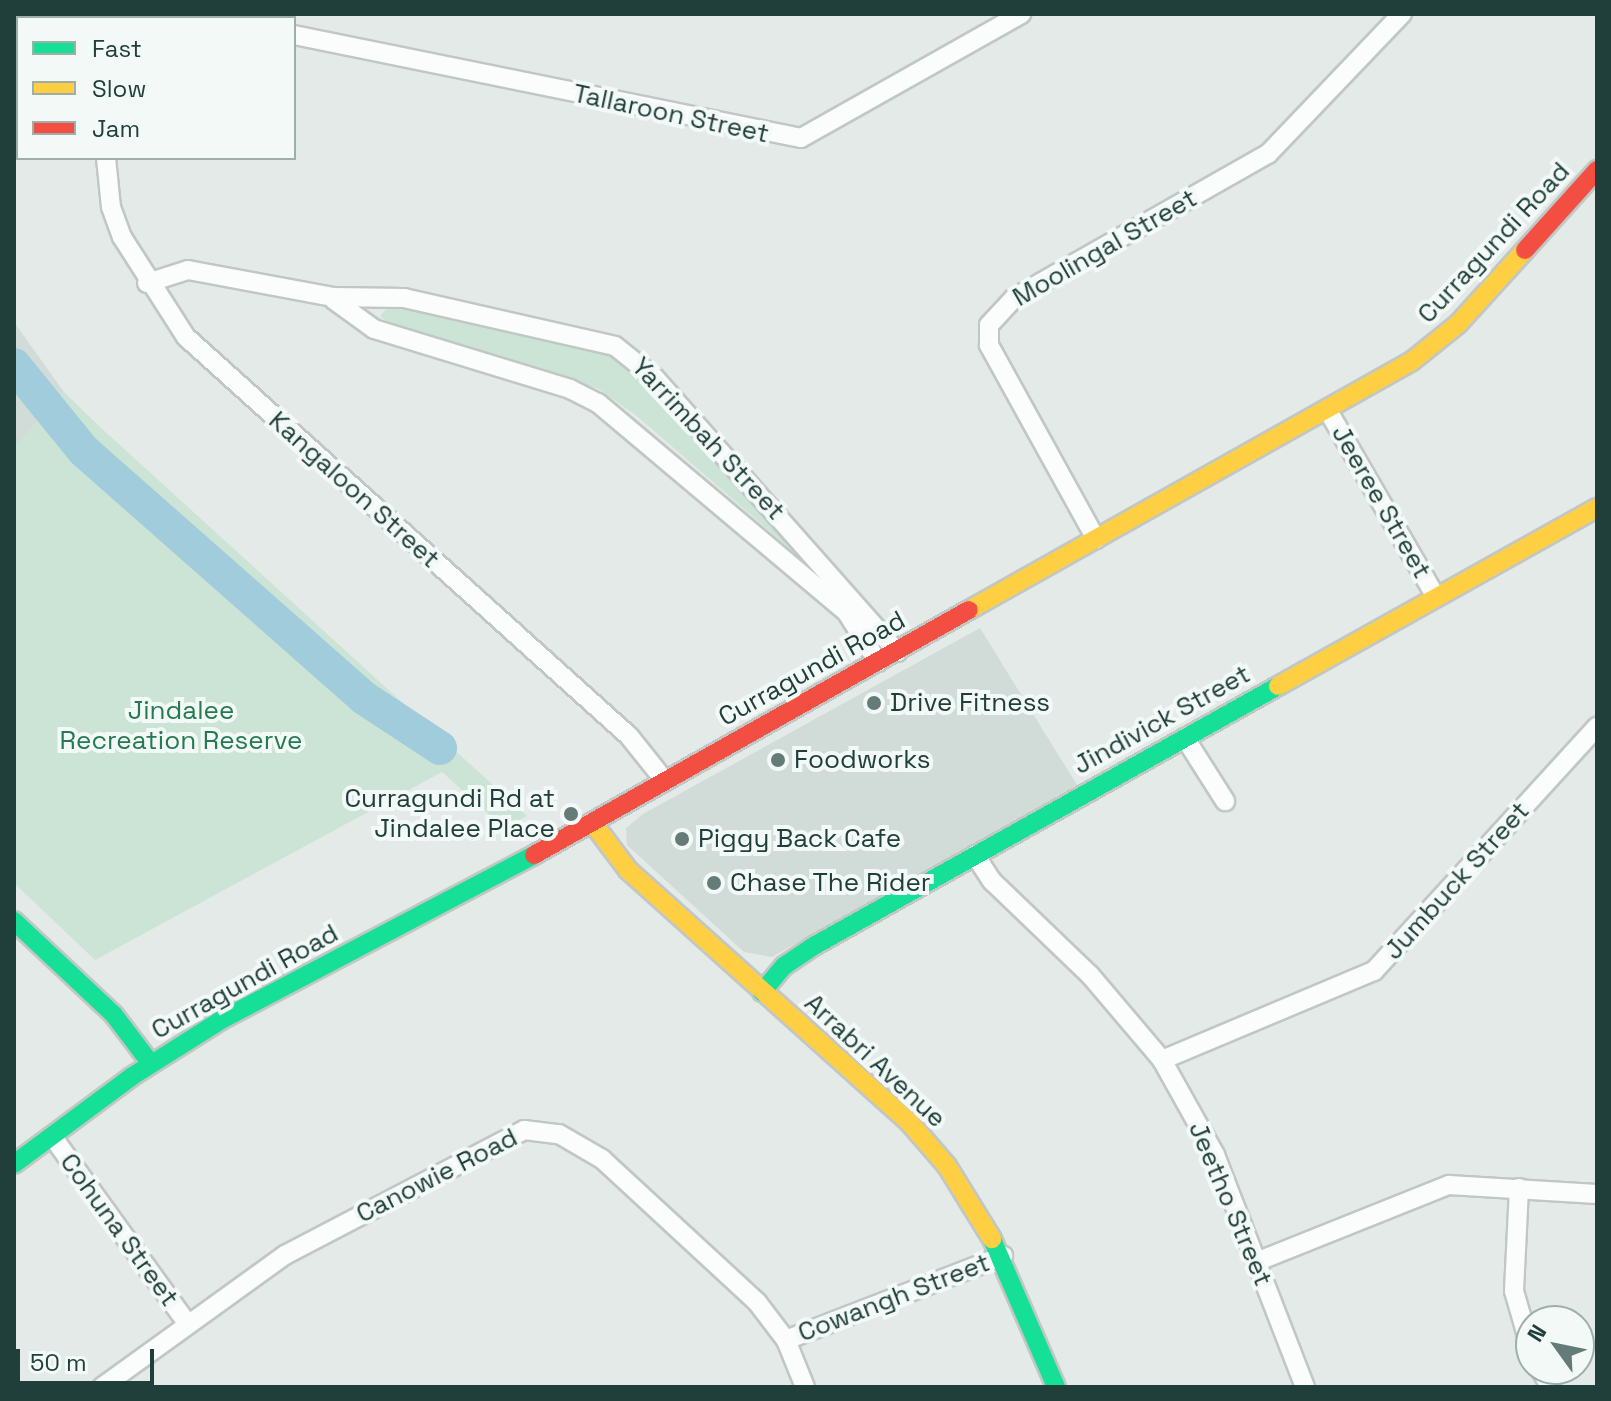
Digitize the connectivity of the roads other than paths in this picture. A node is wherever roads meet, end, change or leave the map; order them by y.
1 (1021, 14) edge
2 (1402, 14) edge
3 (296, 35) edge
4 (106, 160) edge
5 (1597, 170) edge
6 (147, 283) junction
7 (324, 295) junction
8 (1327, 409) junction
9 (1597, 508) edge
10 (1096, 539) junction
11 (1435, 595) junction
12 (897, 652) junction
13 (878, 662) junction
14 (1597, 727) edge
15 (1185, 738) junction
16 (665, 781) junction
17 (1225, 801) dead end
18 (592, 822) junction
19 (975, 855) junction
20 (14, 921) edge
21 (762, 992) junction
22 (1162, 1060) junction
23 (151, 1064) junction
24 (52, 1136) junction
25 (14, 1164) edge
26 (1519, 1188) junction
27 (1597, 1194) edge
28 (1003, 1256) junction
29 (1256, 1262) junction
30 (1518, 1305) edge
31 (187, 1323) junction
32 (786, 1340) junction
33 (102, 1387) edge
34 (805, 1387) edge
35 (1056, 1387) edge
36 (1305, 1387) edge

1 - 3 street, Tallaroon Street
2 - 10 street, Moolingal Street
4 - 6 street, Kangaloon Street
5 - 8 street, Curragundi Road
6 - 7 street, Yarrimbah Street
6 - 16 street, Kangaloon Street
7 - 12 street, Yarrimbah Street
7 - 13 street, Yarrimbah Street
8 - 10 street, Curragundi Road
8 - 11 street, Jeeree Street
9 - 11 street, Jindivick Street
10 - 12 street, Curragundi Road
11 - 15 street, Jindivick Street
12 - 13 street, Curragundi Road
13 - 16 street, Curragundi Road
14 - 22 street, Jumbuck Street
15 - 17 street
15 - 19 street, Jindivick Street
16 - 18 street, Curragundi Road
18 - 21 street, Arrabri Avenue
18 - 23 street, Curragundi Road
19 - 21 street, Jindivick Street
19 - 22 street, Jeetho Street
20 - 23 street
21 - 28 street, Arrabri Avenue
22 - 29 street, Jeetho Street
23 - 24 street, Curragundi Road
24 - 25 street, Curragundi Road
24 - 31 street, Cohuna Street
26 - 27 street
26 - 29 street
26 - 30 street
28 - 32 street, Cowangh Street
28 - 35 street, Arrabri Avenue
29 - 36 street, Jeetho Street
31 - 32 street, Canowie Road
31 - 33 street, Canowie Road
32 - 34 street, Canowie Road

